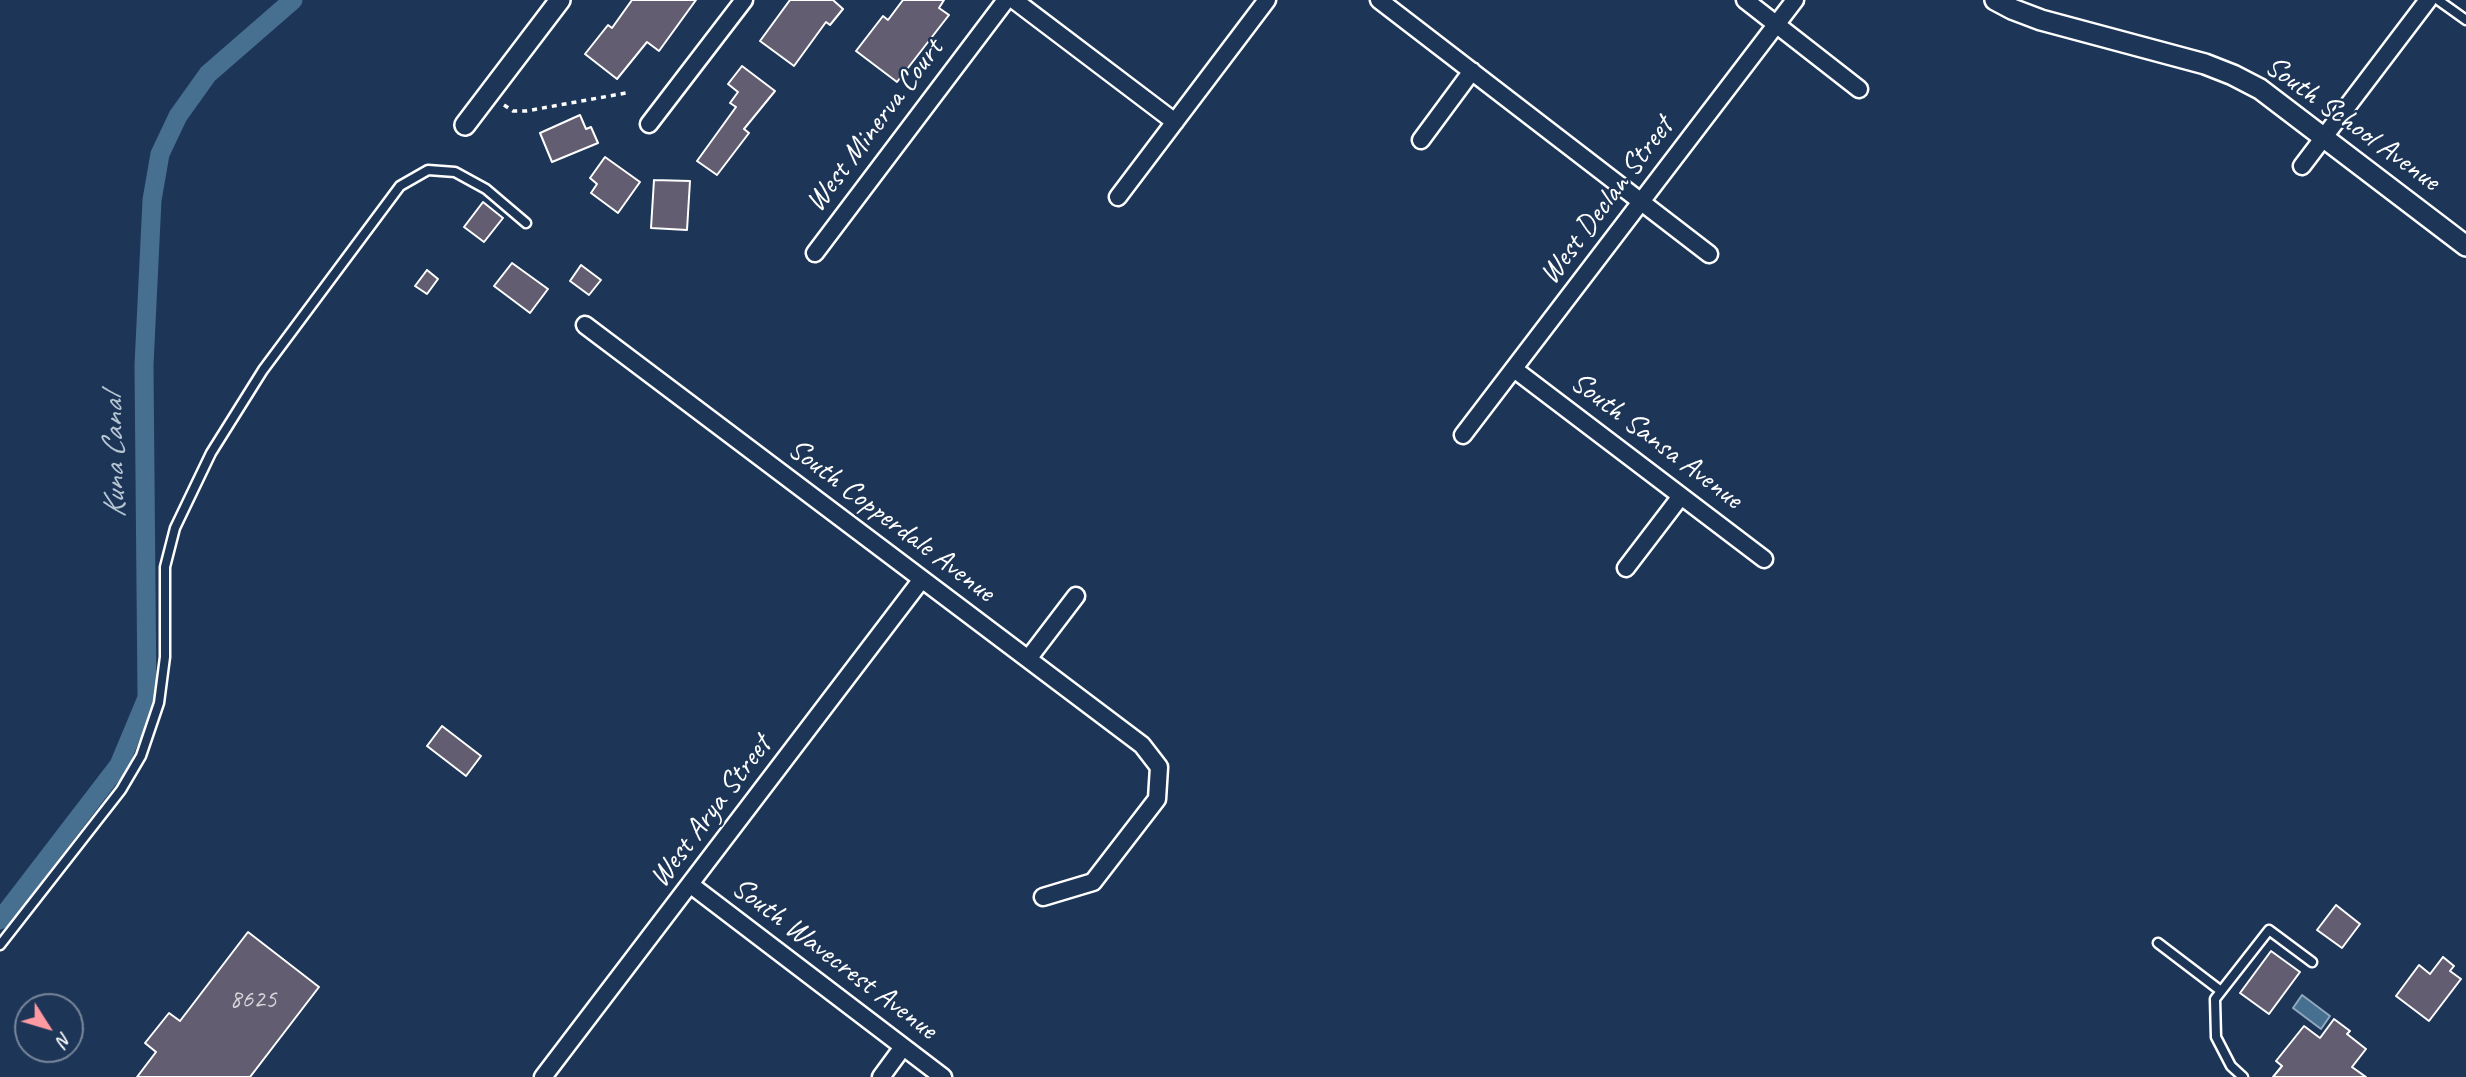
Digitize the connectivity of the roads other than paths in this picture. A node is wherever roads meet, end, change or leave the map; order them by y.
1 (560, 0) edge
2 (744, 0) edge
3 (1006, 0) edge
4 (1014, 0) edge
5 (1267, 0) edge
6 (1379, 0) edge
7 (1745, 0) edge
8 (1795, 0) edge
9 (1996, 0) edge
10 (2428, 0) edge
11 (2438, 0) edge
12 (2466, 20) edge
13 (1776, 24) junction
14 (1472, 71) junction
15 (1859, 89) dead end
16 (1175, 122) junction
17 (649, 124) dead end
18 (465, 125) dead end
19 (2323, 138) junction
20 (1421, 139) dead end
21 (2302, 166) dead end
22 (1118, 197) dead end
23 (1641, 201) junction
24 (526, 223) dead end
25 (2466, 246) edge
26 (815, 253) dead end
27 (1709, 254) dead end
28 (585, 325) dead end
29 (1514, 369) junction
30 (1463, 435) dead end
31 (1681, 496) junction
32 (1764, 558) dead end
33 (1626, 568) dead end
34 (922, 579) junction
35 (1076, 596) dead end
36 (1028, 659) junction
37 (691, 885) junction
38 (1043, 897) dead end
39 (2158, 943) dead end
40 (0, 945) edge
41 (2312, 962) dead end
42 (2221, 991) junction
43 (903, 1047) junction
44 (543, 1077) edge
45 (881, 1077) edge
46 (943, 1077) edge
47 (2243, 1077) edge

1 - 18 street
2 - 17 street
3 - 26 street, West Minerva Court
4 - 16 street
5 - 16 street
6 - 14 street
7 - 13 street
8 - 13 street, West Declan Street
9 - 19 street, South School Avenue
10 - 19 street
11 - 12 lane
13 - 15 street
13 - 23 street, West Declan Street
14 - 20 street
14 - 23 street
16 - 22 street
19 - 21 street
19 - 25 street, South School Avenue
23 - 27 street
23 - 29 street, West Declan Street
24 - 40 lane
28 - 34 street, South Copperdale Avenue
29 - 30 street, West Declan Street
29 - 31 street, South Sansa Avenue
31 - 32 street, South Sansa Avenue
31 - 33 street
34 - 36 street, South Copperdale Avenue
34 - 37 street, West Arya Street
35 - 36 street
36 - 38 street, South Copperdale Avenue
37 - 43 street, South Wavecrest Avenue
37 - 44 street, West Arya Street
39 - 42 lane
41 - 42 lane
42 - 47 lane
43 - 45 street
43 - 46 street, South Wavecrest Avenue

